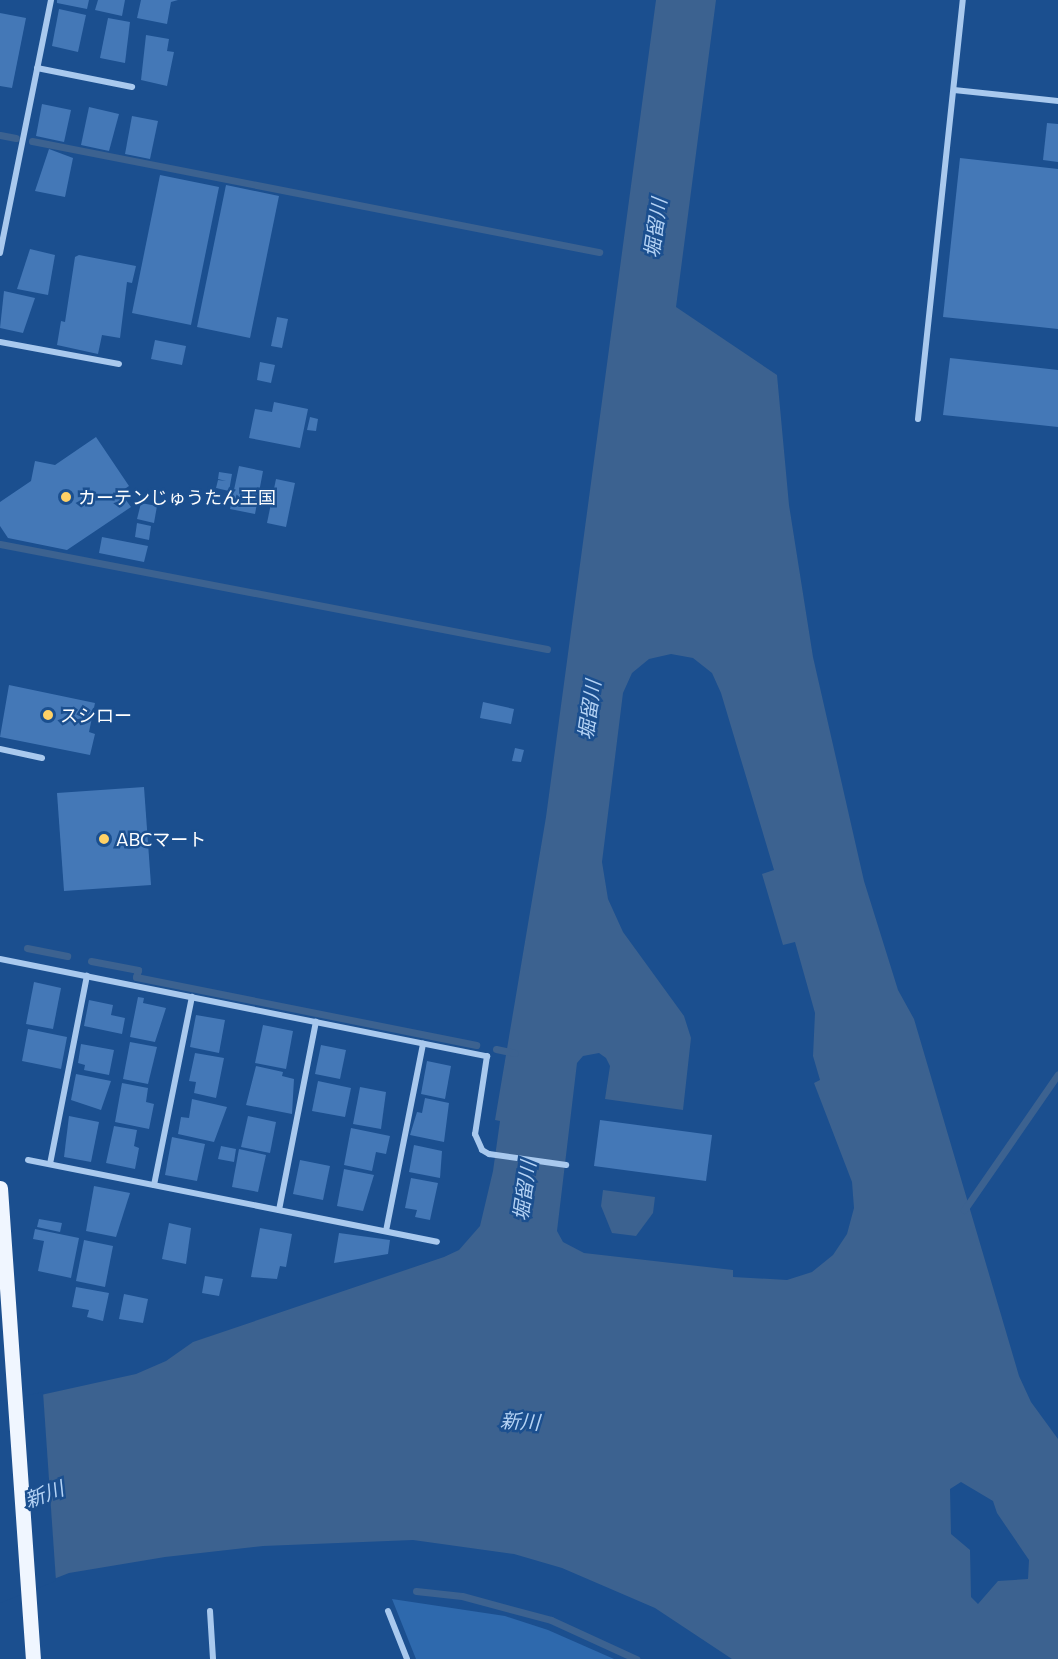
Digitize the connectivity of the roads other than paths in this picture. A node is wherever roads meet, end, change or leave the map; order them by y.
1 (51, 0) edge
2 (963, 0) edge
3 (38, 68) junction
4 (132, 87) dead end
5 (954, 90) junction
6 (1058, 102) edge
7 (0, 253) edge
8 (0, 342) edge
9 (119, 364) dead end
10 (918, 419) dead end
11 (0, 749) edge
12 (42, 758) dead end
13 (0, 959) edge
14 (87, 976) junction
15 (192, 997) junction
16 (316, 1022) junction
17 (423, 1044) junction
18 (28, 1160) dead end
19 (50, 1164) junction
20 (566, 1165) dead end
21 (154, 1185) junction
22 (0, 1188) edge
23 (279, 1210) junction
24 (386, 1231) junction
25 (437, 1242) dead end
26 (210, 1611) dead end
27 (388, 1611) dead end
28 (33, 1659) edge
29 (213, 1659) edge
30 (407, 1659) edge

1 - 3 street
2 - 5 street
3 - 4 street
3 - 7 street
5 - 6 street
5 - 10 street
8 - 9 street
11 - 12 street
13 - 14 street
14 - 15 street
14 - 19 street
15 - 16 street
15 - 21 street
16 - 17 street
16 - 23 street
17 - 20 street
17 - 24 street
18 - 19 street
19 - 21 street
21 - 23 street
22 - 28 main road
23 - 24 street
24 - 25 street
26 - 29 street
27 - 30 street

